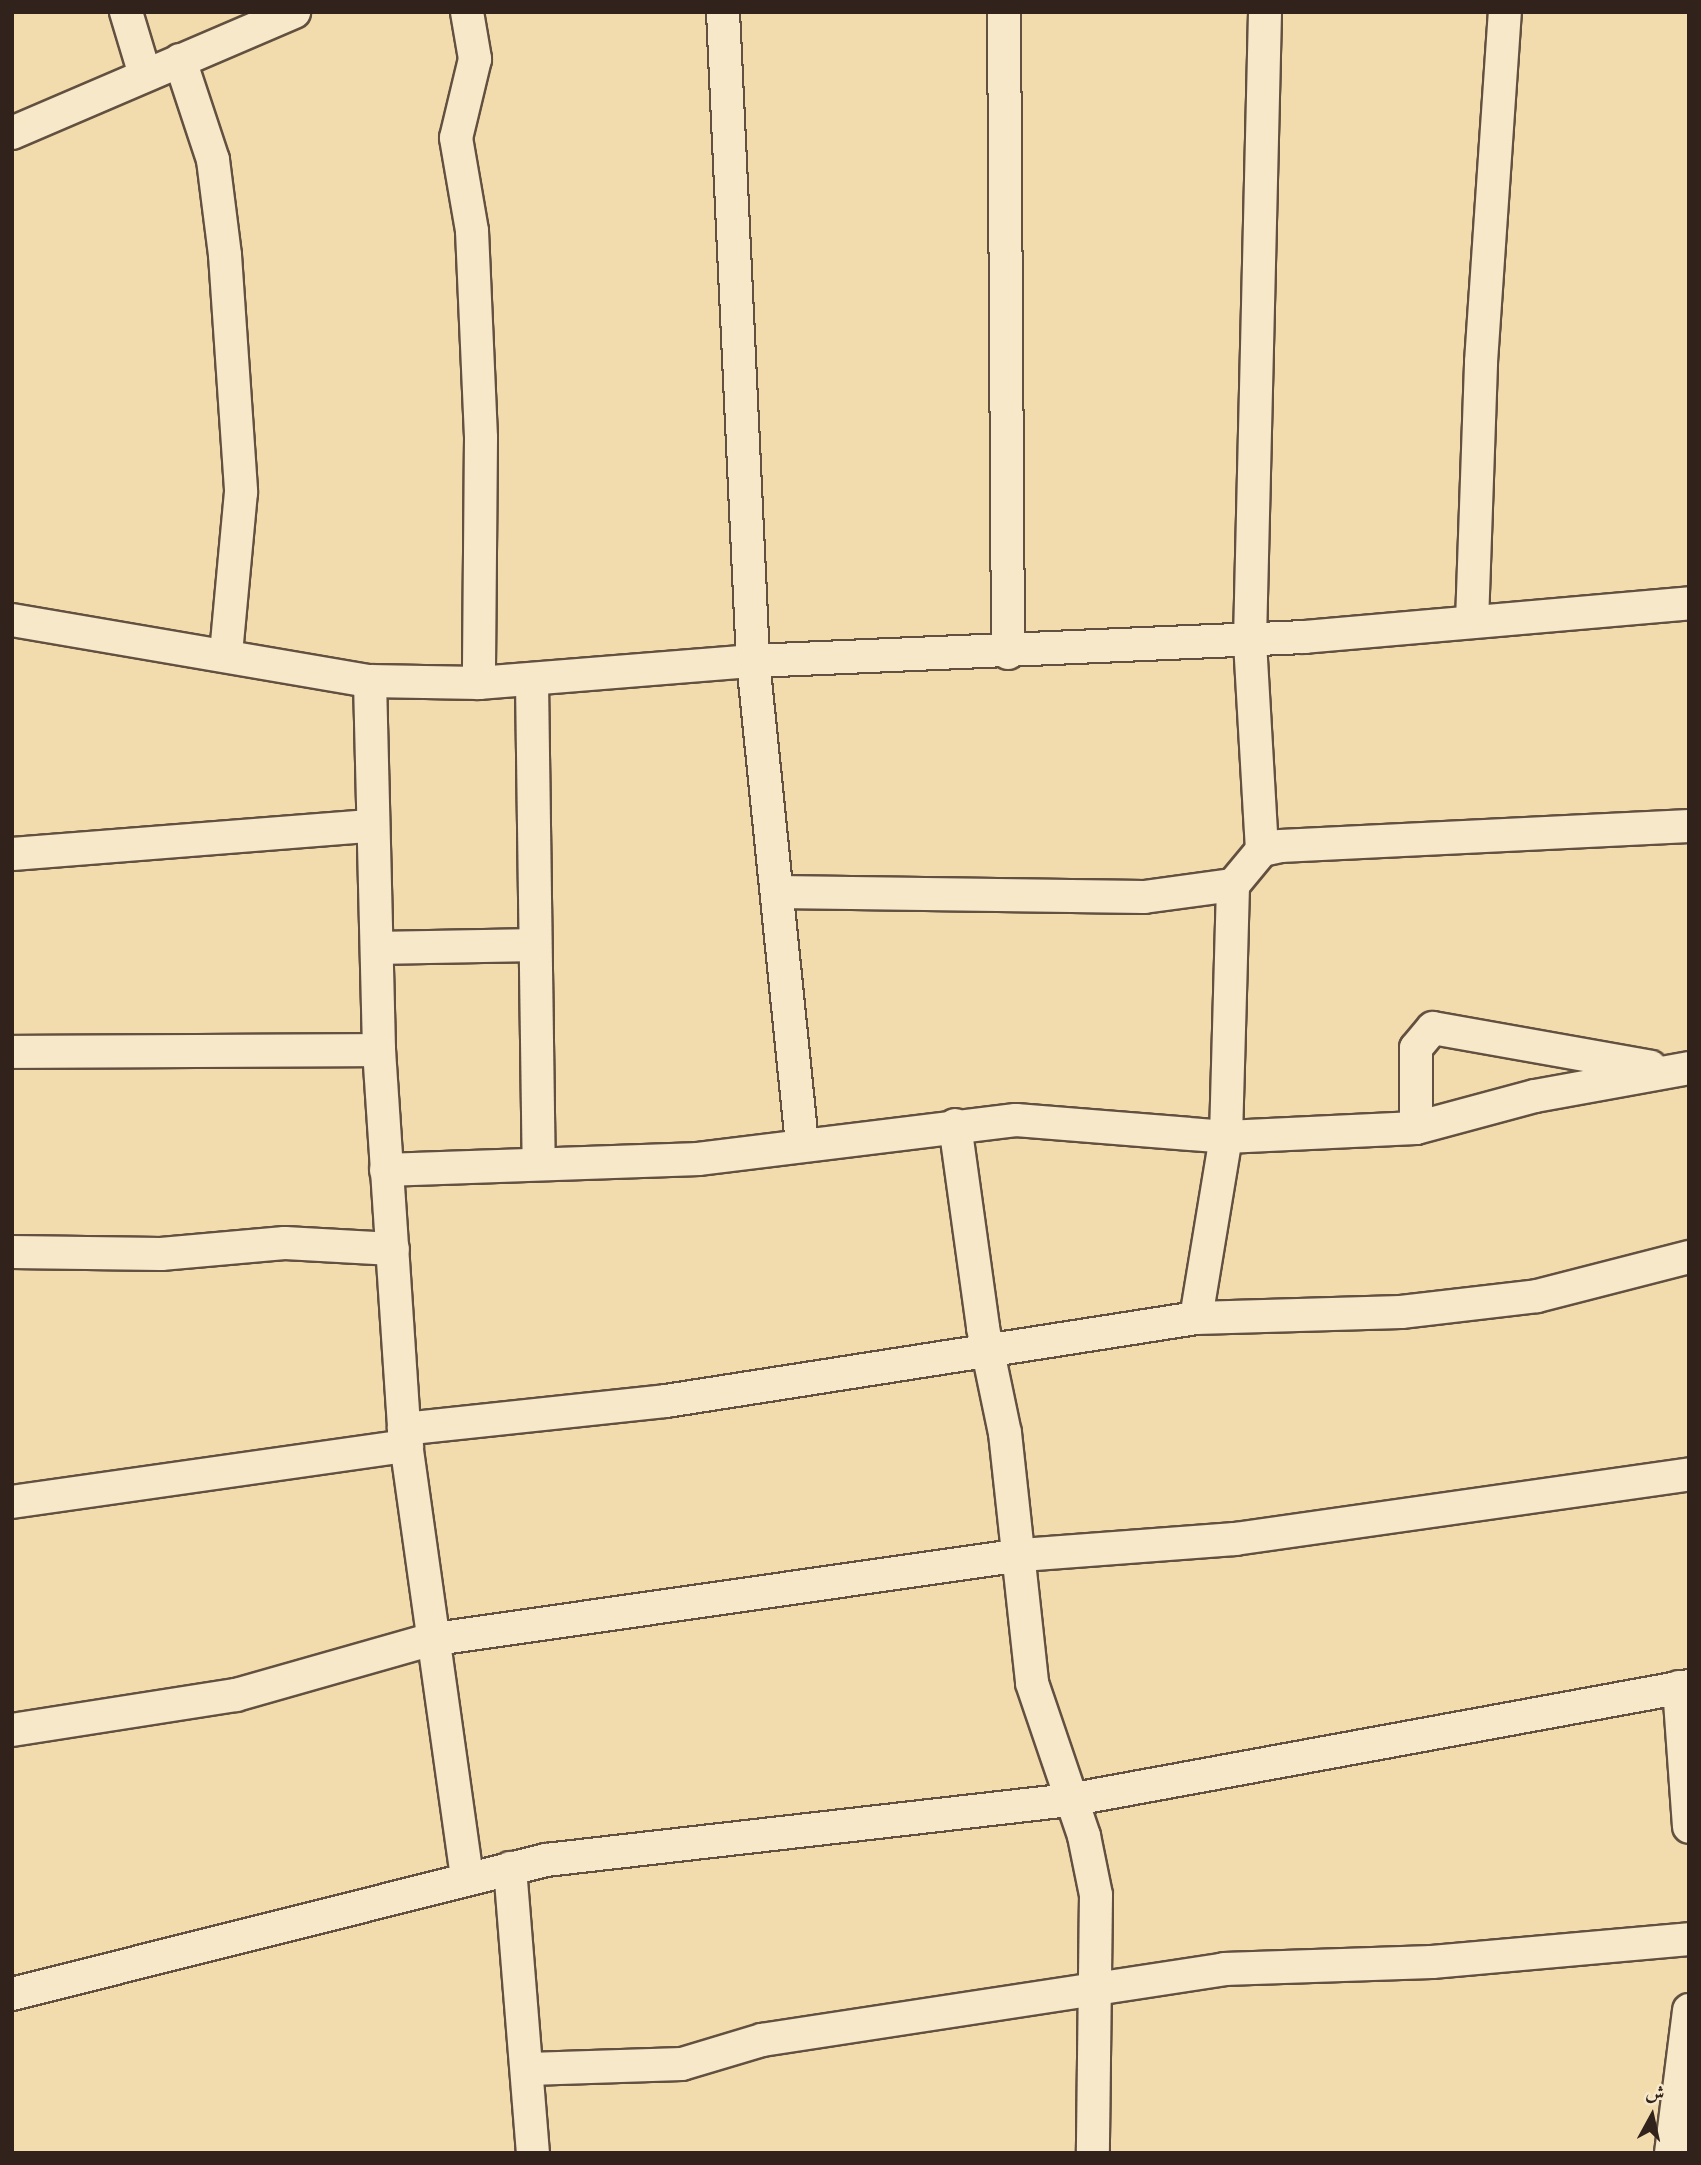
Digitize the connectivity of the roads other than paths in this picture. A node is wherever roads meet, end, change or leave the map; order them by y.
1 (126, 12) edge
2 (294, 12) edge
3 (467, 12) edge
4 (723, 12) edge
5 (1004, 12) edge
6 (1265, 12) edge
7 (1505, 12) edge
8 (180, 60) junction
9 (145, 75) junction
10 (12, 133) edge
11 (1689, 603) edge
12 (12, 620) edge
13 (1472, 622) junction
14 (1250, 640) junction
15 (1008, 653) junction
16 (226, 655) junction
17 (752, 662) junction
18 (370, 681) junction
19 (532, 682) junction
20 (479, 683) junction
21 (370, 825) junction
22 (1689, 826) edge
23 (1262, 850) junction
24 (12, 854) edge
25 (1233, 885) junction
26 (778, 892) junction
27 (535, 945) junction
28 (377, 948) junction
29 (379, 1050) junction
30 (12, 1052) edge
31 (1681, 1069) edge
32 (956, 1125) junction
33 (1416, 1128) junction
34 (1226, 1137) junction
35 (802, 1143) junction
36 (539, 1161) junction
37 (386, 1170) junction
38 (393, 1249) junction
39 (12, 1252) edge
40 (1689, 1257) edge
41 (1196, 1318) junction
42 (989, 1353) junction
43 (406, 1437) junction
44 (1689, 1474) edge
45 (12, 1502) edge
46 (1021, 1555) junction
47 (429, 1640) junction
48 (1684, 1686) edge
49 (12, 1731) edge
50 (1069, 1800) junction
51 (1689, 1827) edge
52 (510, 1868) junction
53 (467, 1879) junction
54 (1689, 1939) edge
55 (1093, 1985) junction
56 (12, 1994) edge
57 (1689, 2010) edge
58 (529, 2069) junction
59 (1677, 2147) edge
60 (533, 2153) edge
61 (1093, 2153) edge

1 - 9 street
2 - 8 street
3 - 20 street
4 - 17 street
5 - 15 street
6 - 14 street
7 - 13 street
8 - 9 street
8 - 16 street
9 - 10 street
11 - 13 street
12 - 16 street
13 - 14 street
14 - 15 street
14 - 23 street
15 - 17 street
16 - 18 street
17 - 19 street
17 - 26 street
18 - 20 street
18 - 21 street
19 - 20 street
19 - 27 street
21 - 24 street
21 - 28 street
22 - 23 street
23 - 25 street
25 - 26 street
25 - 34 street
26 - 35 street
27 - 28 street
27 - 36 street
28 - 29 street
29 - 30 street
29 - 37 street
31 - 33 street
31 - 33 street
32 - 34 street
32 - 35 street
32 - 42 street
33 - 34 street
34 - 41 street
35 - 36 street
36 - 37 street
37 - 38 street
38 - 39 street
38 - 43 street
40 - 41 street
41 - 42 street
42 - 43 street
42 - 46 street
43 - 45 street
43 - 47 street
44 - 46 street
46 - 47 street
46 - 50 street
47 - 49 street
47 - 53 street
48 - 50 street
48 - 51 street
50 - 52 street
50 - 55 street
52 - 53 street
52 - 58 street
53 - 56 street
54 - 55 street
55 - 58 street
55 - 61 street
57 - 59 street
58 - 60 street

